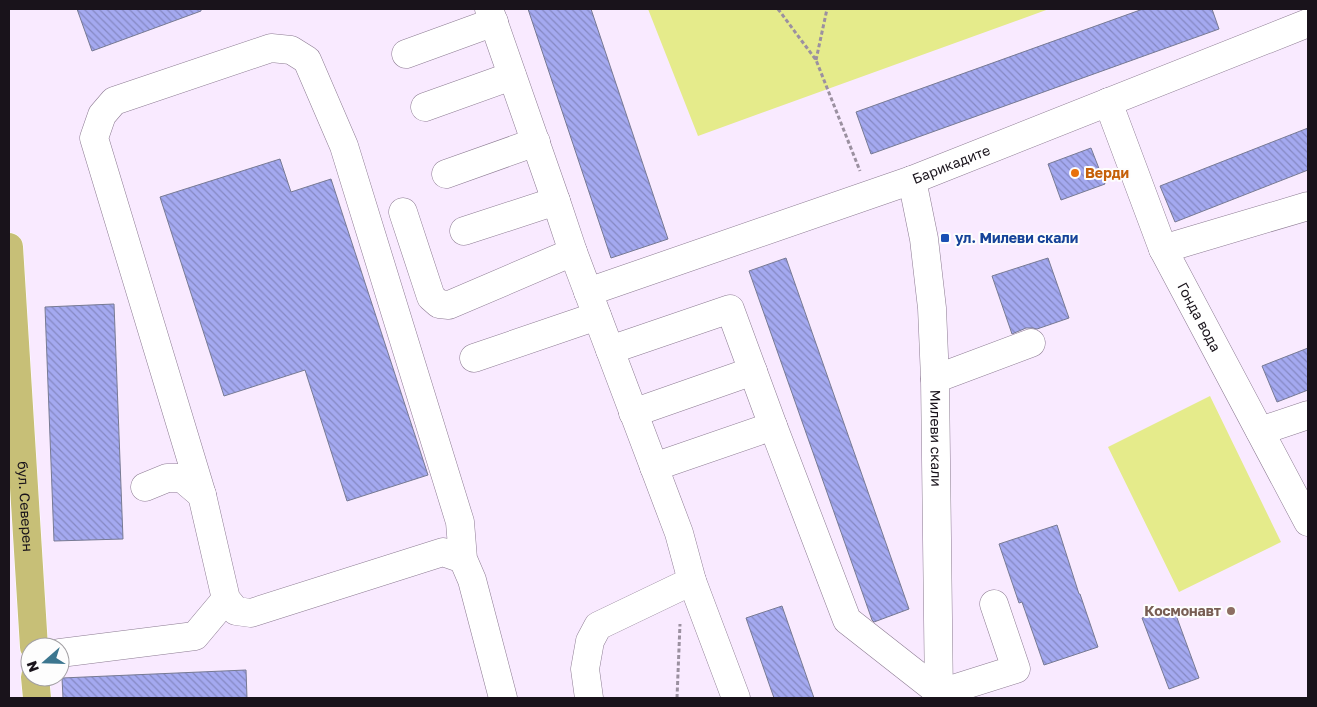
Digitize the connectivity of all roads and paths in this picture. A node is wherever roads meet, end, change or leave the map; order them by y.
1 (778, 9) edge
2 (827, 9) edge
3 (491, 16) edge
4 (1308, 23) edge
5 (406, 54) dead end
6 (816, 60) junction
7 (512, 76) junction
8 (1108, 102) junction
9 (425, 107) dead end
10 (536, 142) junction
11 (446, 174) dead end
12 (912, 180) junction
13 (869, 195) junction
14 (556, 201) junction
15 (1308, 206) edge
16 (403, 212) dead end
17 (464, 231) dead end
18 (9, 247) edge
19 (1163, 249) junction
20 (573, 252) junction
21 (593, 304) junction
22 (1031, 342) dead end
23 (610, 350) junction
24 (474, 358) dead end
25 (753, 371) junction
26 (935, 379) junction
27 (633, 413) junction
28 (1308, 415) edge
29 (772, 426) junction
30 (1260, 431) junction
31 (654, 467) junction
32 (145, 487) dead end
33 (202, 495) junction
34 (1308, 522) edge
35 (463, 559) junction
36 (692, 582) junction
37 (226, 599) junction
38 (994, 604) dead end
39 (680, 620) dead end
40 (33, 637) edge
41 (70, 653) edge
42 (939, 696) edge
43 (503, 698) edge
44 (590, 698) edge
45 (677, 698) edge
46 (736, 698) edge

1 - 6 path
2 - 6 path
3 - 5 street
3 - 7 street
4 - 8 street, Барикадите
6 - 13 path
7 - 9 street
7 - 10 street
8 - 12 street, Барикадите
8 - 19 street, Гонда вода
10 - 11 street
10 - 14 street
12 - 13 street, Барикадите
12 - 26 street, Милеви скали
13 - 21 street, Барикадите
14 - 17 street
14 - 20 street
15 - 19 street
16 - 20 street
18 - 40 main road, бул. Северен
19 - 30 street, Гонда вода
20 - 21 street
21 - 23 street
21 - 24 street, Барикадите
22 - 26 street
23 - 25 street
23 - 27 street
25 - 27 street
25 - 29 street
26 - 42 street, Милеви скали
27 - 31 street
28 - 30 street
29 - 31 street
29 - 42 street
30 - 34 street, Гонда вода
31 - 36 street
32 - 33 street
33 - 35 street
33 - 37 street
35 - 37 street
35 - 43 street
36 - 44 street
36 - 46 street
37 - 41 street
38 - 42 street
39 - 45 path

